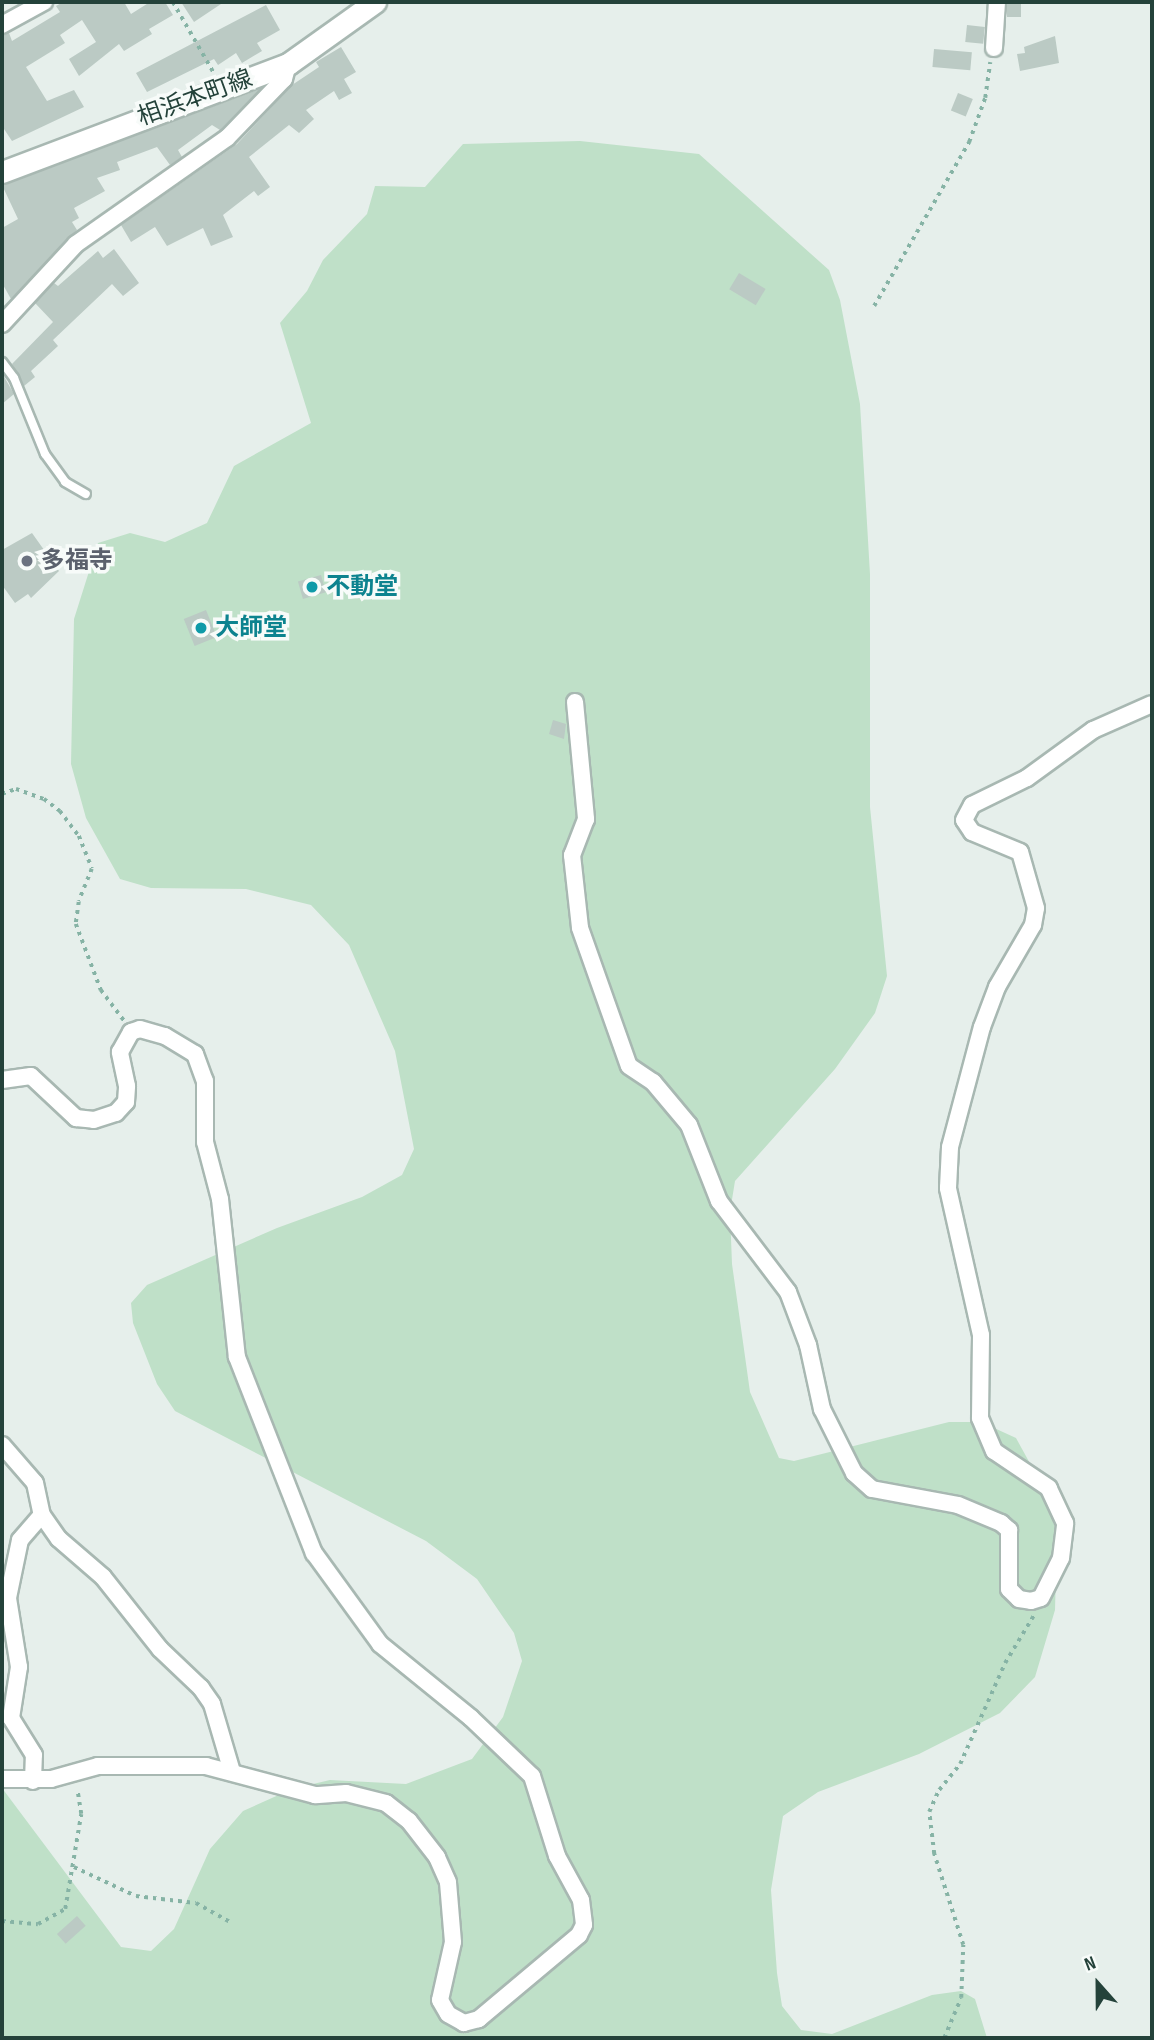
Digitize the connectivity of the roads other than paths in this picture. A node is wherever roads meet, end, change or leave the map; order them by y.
1 (44, 2) edge
2 (375, 2) edge
3 (996, 2) edge
4 (2, 25) edge
5 (994, 48) road end
6 (288, 64) junction
7 (2, 172) edge
8 (2, 324) edge
9 (2, 362) edge
10 (86, 494) dead end
11 (575, 702) dead end
12 (1152, 704) edge
13 (2, 1080) edge
14 (2, 1445) edge
15 (42, 1515) junction
16 (232, 1773) junction
17 (2, 1779) edge
18 (33, 1781) junction

1 - 4 street
2 - 6 main road, 相浜本町線
3 - 5 street
6 - 7 main road, 相浜本町線
6 - 8 street
9 - 10 lane
11 - 12 street
13 - 16 street
14 - 15 street
15 - 16 street
15 - 18 street
16 - 18 street
17 - 18 street

